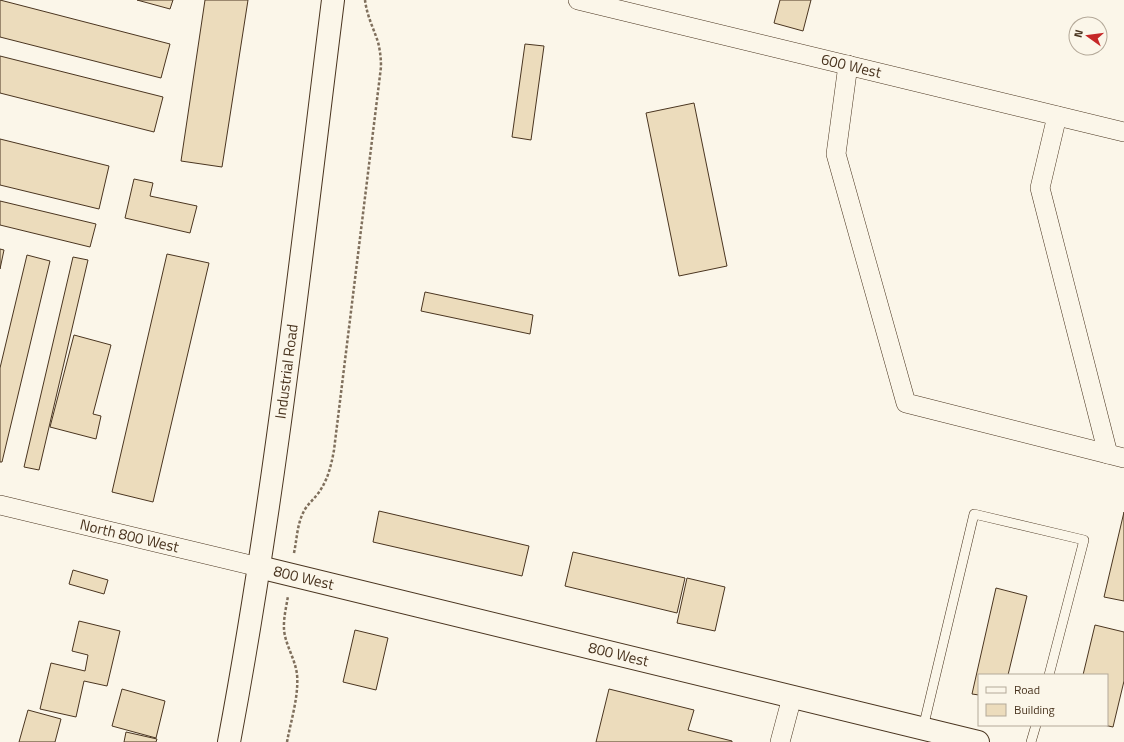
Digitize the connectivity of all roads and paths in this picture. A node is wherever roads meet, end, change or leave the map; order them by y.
1 (333, 0) edge
2 (365, 0) edge
3 (578, 0) edge
4 (848, 65) junction
5 (1057, 116) junction
6 (1124, 132) edge
7 (1116, 456) edge
8 (0, 505) edge
9 (296, 546) dead end
10 (259, 567) junction
11 (285, 610) dead end
12 (1049, 674) edge
13 (792, 697) junction
14 (1036, 726) edge
15 (923, 728) junction
16 (229, 742) edge
17 (287, 742) edge
18 (780, 742) edge
19 (978, 742) edge
20 (1031, 742) edge

1 - 10 street, Industrial Road
2 - 9 path
3 - 4 street, 600 West
4 - 5 street, 600 West
4 - 7 street
5 - 6 street, 600 West
5 - 7 street
8 - 10 street, North 800 West
10 - 13 street, 800 West
10 - 16 street, Industrial Road
11 - 17 path
12 - 15 lane
13 - 15 street, 800 West
13 - 18 street
14 - 20 lane
15 - 19 street, 800 West

